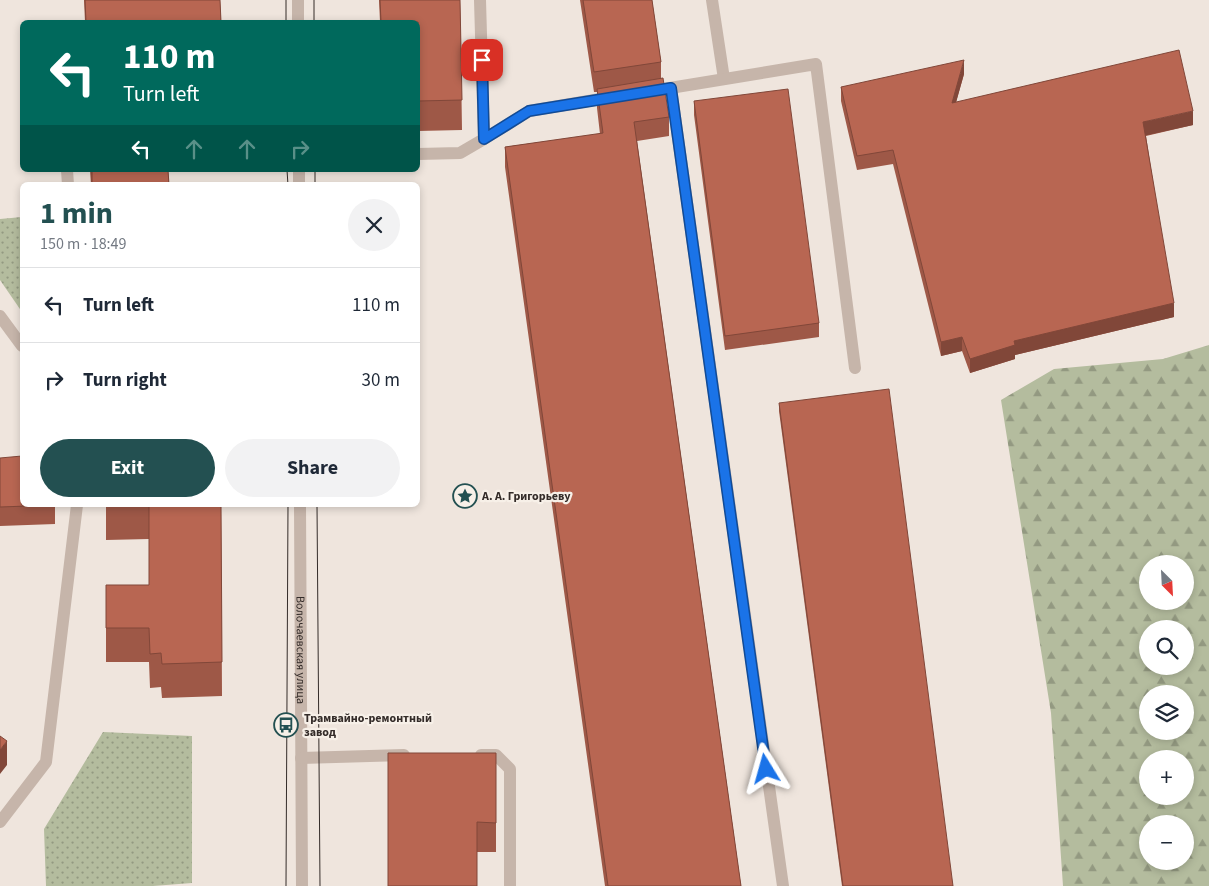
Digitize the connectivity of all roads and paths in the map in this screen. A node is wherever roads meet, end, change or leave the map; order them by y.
1 (298, 0) edge
2 (480, 0) edge
3 (712, 0) edge
4 (298, 20) edge
5 (724, 79) junction
6 (671, 88) junction
7 (653, 91) edge
8 (625, 95) edge
9 (484, 139) junction
10 (420, 154) edge
11 (0, 316) edge
12 (20, 343) edge
13 (856, 368) dead end
14 (77, 507) edge
15 (300, 507) edge
16 (421, 755) edge
17 (468, 755) edge
18 (301, 758) junction
19 (0, 822) edge
20 (302, 886) edge
21 (510, 886) edge
22 (783, 886) edge

1 - 4 street
2 - 9 street
3 - 5 street
5 - 6 street
5 - 13 street
6 - 7 street
6 - 22 street
8 - 9 street
9 - 10 street
11 - 12 street
14 - 19 street
15 - 18 street, Волочаевская улица
16 - 18 street
17 - 21 street
18 - 20 street, Волочаевская улица

